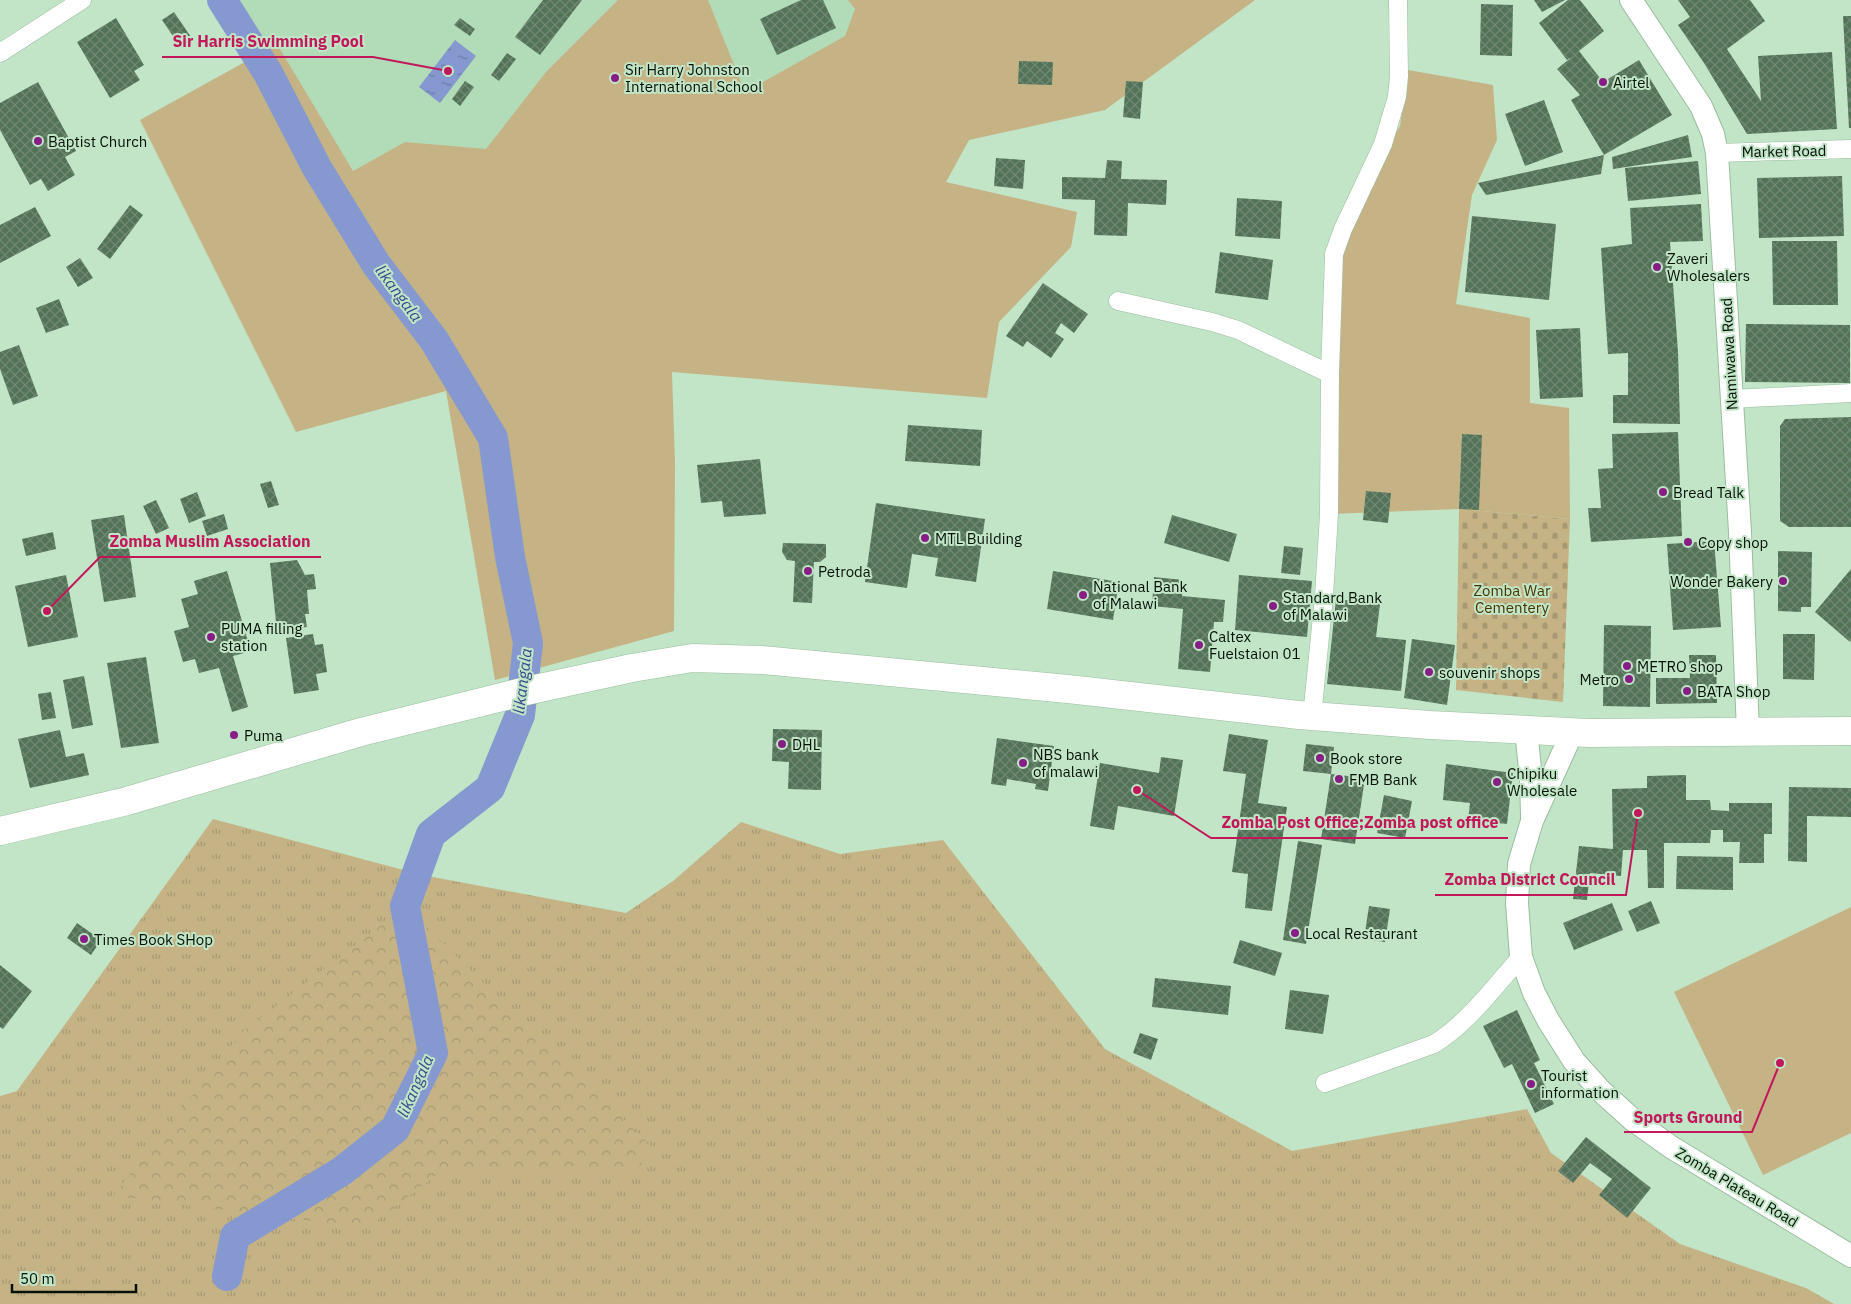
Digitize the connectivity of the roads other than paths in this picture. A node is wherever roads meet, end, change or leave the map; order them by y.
1 (82, 0) edge
2 (1398, 0) edge
3 (1631, 0) edge
4 (0, 53) edge
5 (1851, 149) edge
6 (1718, 152) junction
7 (1118, 301) dead end
8 (1330, 374) junction
9 (1851, 393) edge
10 (1731, 399) junction
11 (1312, 717) junction
12 (1526, 730) junction
13 (1851, 731) edge
14 (1748, 732) junction
15 (1572, 733) junction
16 (1532, 821) junction
17 (0, 830) edge
18 (1521, 958) junction
19 (1325, 1083) dead end
20 (1851, 1256) edge

1 - 4 street
2 - 8 street
3 - 6 street, Namiwawa Road
5 - 6 street, Market Road
6 - 10 street, Namiwawa Road
7 - 8 street
8 - 11 street
9 - 10 street
10 - 14 street, Namiwawa Road
11 - 12 highway
11 - 17 highway
12 - 15 highway
12 - 16 street, Zomba Plateau Road
13 - 14 highway
14 - 15 highway
15 - 16 street, Zomba Plateau Road
16 - 18 street, Zomba Plateau Road
18 - 19 street
18 - 20 street, Zomba Plateau Road

